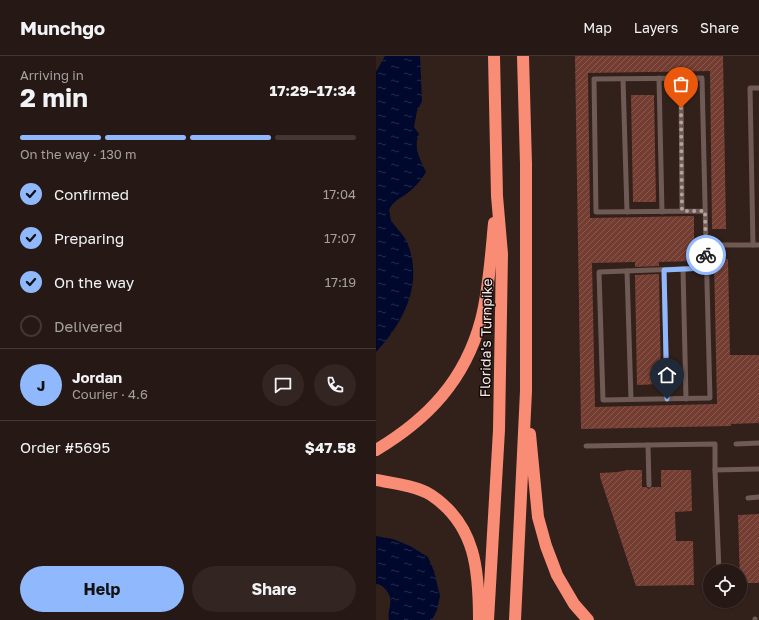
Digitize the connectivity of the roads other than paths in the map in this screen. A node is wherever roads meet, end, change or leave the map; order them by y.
1 (494, 56) edge
2 (523, 56) edge
3 (659, 78) junction
4 (681, 78) junction
5 (623, 79) junction
6 (759, 88) edge
7 (497, 196) junction
8 (682, 211) junction
9 (705, 211) junction
10 (627, 212) junction
11 (662, 212) junction
12 (706, 245) junction
13 (756, 245) edge
14 (706, 268) junction
15 (683, 269) junction
16 (664, 270) junction
17 (627, 271) junction
18 (526, 391) junction
19 (667, 399) junction
20 (686, 399) junction
21 (631, 400) junction
22 (759, 443) edge
23 (736, 444) dead end
24 (648, 445) junction
25 (586, 446) dead end
26 (376, 450) edge
27 (759, 469) edge
28 (715, 470) junction
29 (376, 480) edge
30 (648, 485) dead end
31 (759, 497) edge
32 (748, 498) dead end
33 (719, 564) edge
34 (479, 620) edge
35 (488, 620) edge
36 (515, 620) edge
37 (588, 620) edge

1 - 7 highway, Florida's Turnpike
2 - 18 highway
3 - 4 lane
3 - 5 lane
3 - 11 lane
4 - 8 lane
4 - 9 lane
5 - 10 lane
5 - 10 lane
6 - 13 lane
7 - 26 highway
7 - 35 highway, Florida's Turnpike
8 - 9 lane
8 - 11 lane
9 - 12 lane
10 - 11 lane
12 - 13 lane
12 - 14 lane
14 - 15 lane
14 - 20 lane
15 - 16 lane
15 - 20 lane
16 - 17 lane
16 - 19 lane
17 - 21 lane
17 - 21 lane
18 - 36 highway
18 - 37 highway
19 - 20 lane
19 - 21 lane
22 - 23 lane
24 - 25 lane
24 - 28 lane
24 - 30 lane
27 - 28 lane
28 - 33 lane
29 - 34 highway
31 - 32 lane

